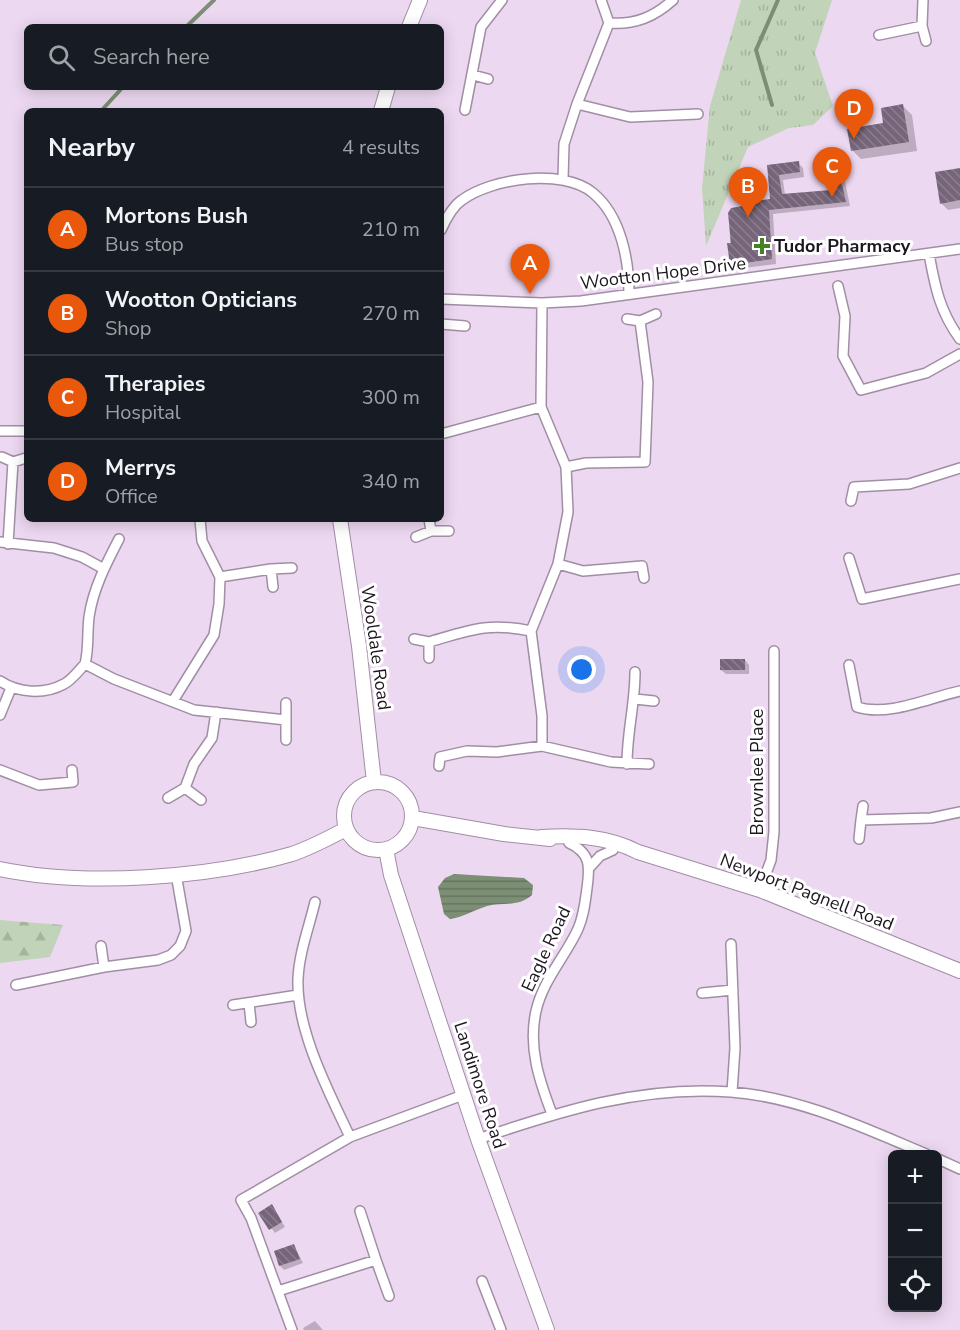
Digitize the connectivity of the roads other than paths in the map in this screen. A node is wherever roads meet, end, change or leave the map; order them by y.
1 (420, 0) edge
2 (502, 0) edge
3 (601, 0) edge
4 (673, 0) edge
5 (923, 0) edge
6 (609, 23) junction
7 (410, 24) edge
8 (922, 27) junction
9 (879, 35) dead end
10 (926, 41) dead end
11 (473, 75) junction
12 (488, 79) dead end
13 (387, 90) edge
14 (577, 104) junction
15 (382, 108) edge
16 (465, 110) dead end
17 (698, 114) dead end
18 (563, 179) junction
19 (444, 225) edge
20 (960, 249) edge
21 (929, 254) junction
22 (838, 286) dead end
23 (629, 294) junction
24 (444, 299) edge
25 (542, 303) junction
26 (656, 314) dead end
27 (627, 319) dead end
28 (640, 321) junction
29 (444, 324) edge
30 (465, 326) dead end
31 (960, 339) edge
32 (960, 354) edge
33 (541, 407) junction
34 (0, 431) edge
35 (24, 431) edge
36 (444, 433) edge
37 (2, 457) dead end
38 (24, 459) edge
39 (13, 462) junction
40 (566, 467) junction
41 (960, 468) edge
42 (851, 501) dead end
43 (200, 522) edge
44 (340, 522) edge
45 (430, 522) edge
46 (431, 531) junction
47 (449, 531) dead end
48 (416, 537) dead end
49 (119, 538) dead end
50 (4, 543) edge
51 (849, 558) dead end
52 (558, 564) junction
53 (271, 568) junction
54 (292, 568) dead end
55 (104, 569) junction
56 (220, 577) junction
57 (644, 578) dead end
58 (960, 579) edge
59 (273, 587) dead end
60 (531, 631) junction
61 (414, 639) dead end
62 (429, 642) junction
63 (774, 651) dead end
64 (429, 658) dead end
65 (85, 664) junction
66 (849, 665) dead end
67 (635, 672) dead end
68 (0, 681) edge
69 (11, 688) junction
70 (960, 692) edge
71 (635, 699) junction
72 (173, 701) junction
73 (654, 701) dead end
74 (286, 702) dead end
75 (216, 712) junction
76 (0, 715) edge
77 (286, 720) junction
78 (286, 740) dead end
79 (542, 746) junction
80 (627, 764) junction
81 (649, 764) dead end
82 (439, 766) dead end
83 (0, 770) edge
84 (72, 770) dead end
85 (374, 782) junction
86 (185, 788) junction
87 (168, 798) dead end
88 (201, 800) dead end
89 (863, 806) dead end
90 (960, 812) edge
91 (413, 818) junction
92 (861, 820) junction
93 (346, 829) junction
94 (541, 837) junction
95 (859, 839) dead end
96 (569, 843) junction
97 (386, 849) junction
98 (613, 850) junction
99 (638, 852) junction
100 (590, 867) junction
101 (0, 869) edge
102 (177, 874) junction
103 (760, 890) junction
104 (315, 902) dead end
105 (731, 944) dead end
106 (101, 946) dead end
107 (104, 967) junction
108 (960, 971) edge
109 (16, 986) dead end
110 (733, 990) junction
111 (702, 993) dead end
112 (298, 995) junction
113 (249, 1003) junction
114 (233, 1005) dead end
115 (251, 1022) dead end
116 (732, 1092) junction
117 (464, 1095) junction
118 (552, 1114) junction
119 (350, 1137) junction
120 (478, 1139) junction
121 (915, 1150) edge
122 (942, 1162) edge
123 (960, 1169) edge
124 (360, 1211) dead end
125 (376, 1260) junction
126 (482, 1281) dead end
127 (278, 1291) junction
128 (388, 1296) dead end
129 (292, 1330) edge
130 (501, 1330) edge
131 (547, 1330) edge

1 - 7 main road
2 - 11 street
3 - 6 street
4 - 6 street
5 - 8 street
6 - 14 street
8 - 9 street
8 - 10 street
11 - 12 street
11 - 16 street
13 - 15 main road
14 - 17 street
14 - 18 street
18 - 19 street
18 - 23 street
20 - 21 street, Wootton Hope Drive
21 - 23 street, Wootton Hope Drive
21 - 31 street
22 - 32 street
23 - 25 street, Wootton Hope Drive
24 - 25 street, Wootton Hope Drive
25 - 33 street
26 - 28 street
27 - 28 street
28 - 40 street
29 - 30 street
33 - 36 street
33 - 40 street
34 - 35 street
37 - 39 street
38 - 39 street
39 - 50 street
40 - 52 street
41 - 42 street
43 - 56 street
44 - 85 main road, Wooldale Road
45 - 46 street
46 - 47 street
46 - 48 street
49 - 55 street
50 - 55 street
51 - 58 street
52 - 57 street
52 - 60 street
53 - 54 street
53 - 56 street
53 - 59 street
55 - 65 street
56 - 72 street
60 - 62 street
60 - 79 street
61 - 62 street
62 - 64 street
63 - 103 street, Brownlee Place
65 - 69 street
65 - 72 street
66 - 70 street
67 - 71 street
68 - 69 street
69 - 76 street
71 - 73 street
71 - 80 street
72 - 75 street
74 - 77 street
75 - 77 street
75 - 86 street
77 - 78 street
79 - 80 street
79 - 82 street
80 - 81 street
83 - 84 street
85 - 91 main road
85 - 93 main road
86 - 87 street
86 - 88 street
89 - 92 street
90 - 92 street
91 - 94 main road, Newport Pagnell Road
91 - 97 main road
92 - 95 street
93 - 97 main road
93 - 102 main road
94 - 96 main road, Newport Pagnell Road
94 - 99 main road, Newport Pagnell Road
96 - 98 main road, Newport Pagnell Road
96 - 100 street
97 - 117 main road, Landimore Road
98 - 99 main road, Newport Pagnell Road
98 - 100 street
99 - 103 main road, Newport Pagnell Road
100 - 118 street, Eagle Road
101 - 102 main road
102 - 107 street
103 - 108 main road, Newport Pagnell Road
104 - 112 street
105 - 110 street
106 - 107 street
107 - 109 street
110 - 111 street
110 - 116 street
112 - 113 street
112 - 119 street
113 - 114 street
113 - 115 street
116 - 118 street
116 - 121 street
117 - 119 street
117 - 120 main road, Landimore Road
118 - 120 street
119 - 127 street
120 - 131 main road, Landimore Road
122 - 123 street
124 - 125 street
125 - 127 street
125 - 128 street
126 - 130 street
127 - 129 street

